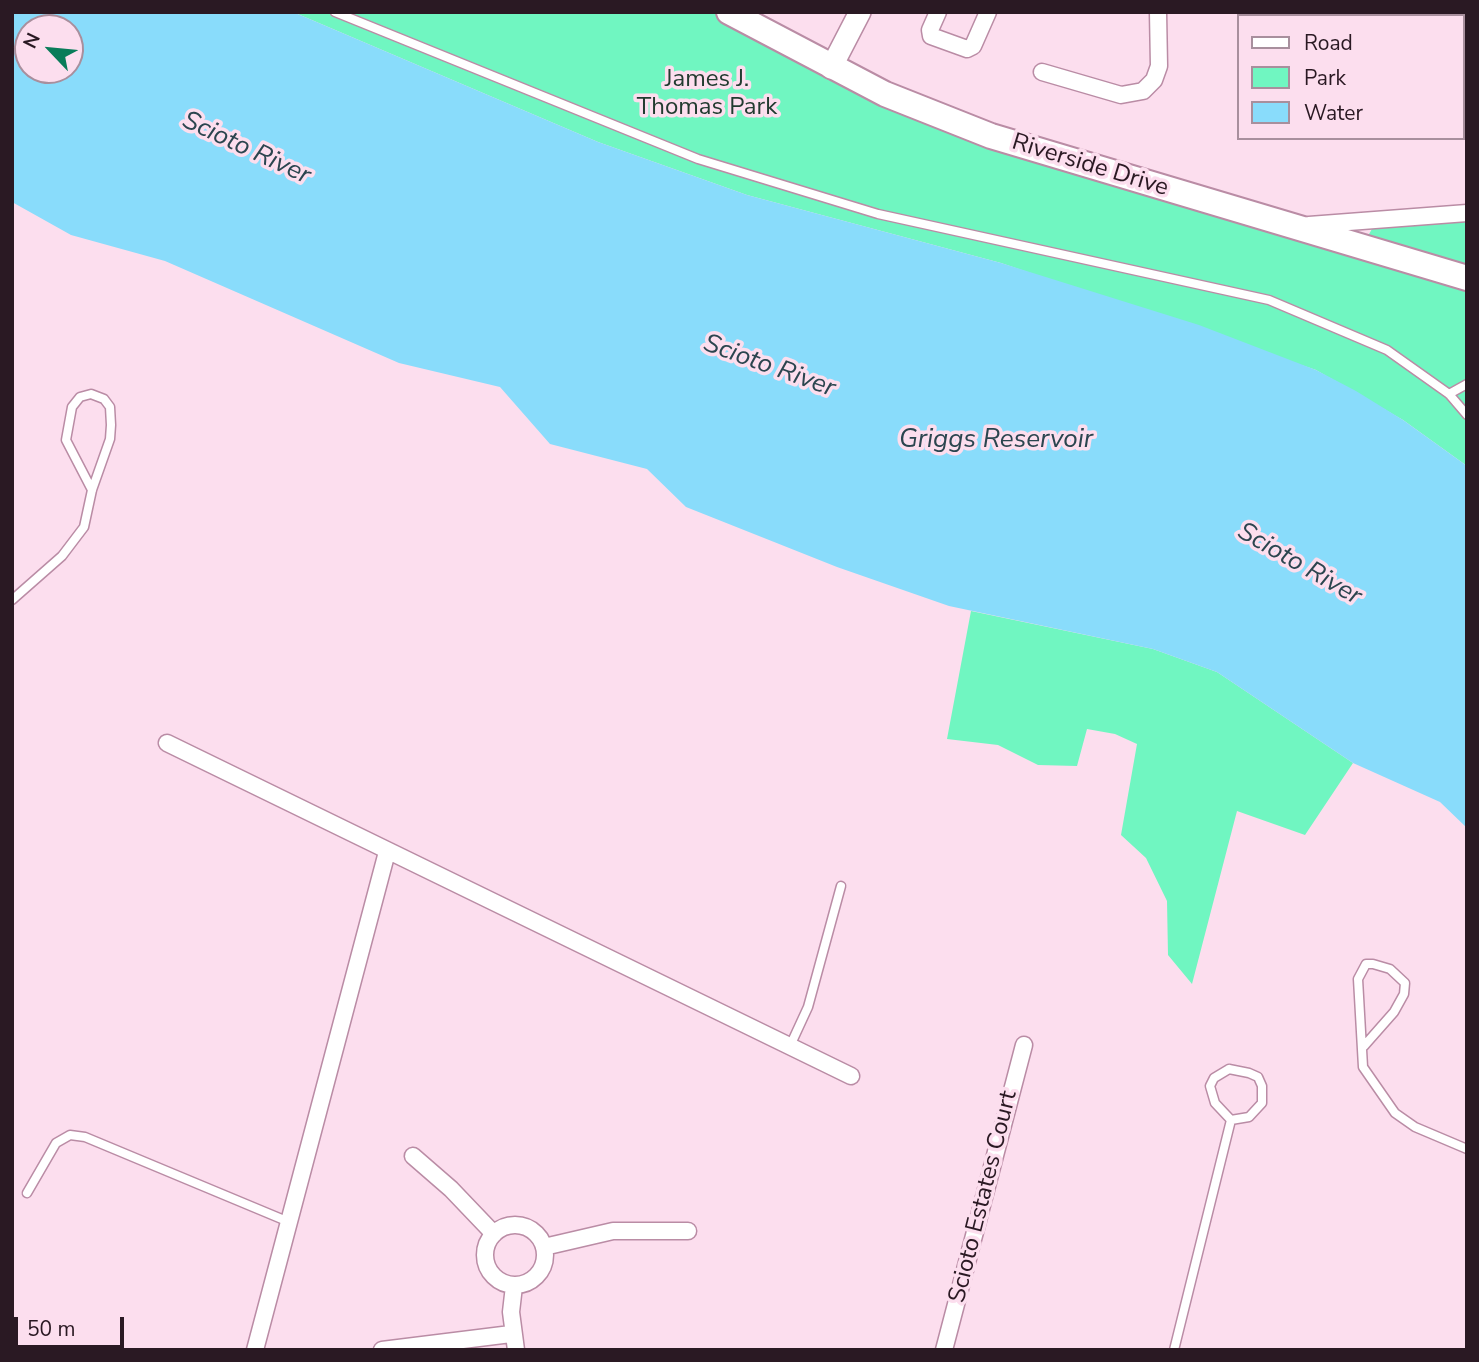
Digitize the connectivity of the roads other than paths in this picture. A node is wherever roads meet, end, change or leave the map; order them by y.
1 (335, 12) edge
2 (729, 12) edge
3 (860, 12) edge
4 (938, 12) edge
5 (988, 12) edge
6 (1158, 12) edge
7 (831, 68) junction
8 (1042, 72) dead end
9 (1467, 213) edge
10 (1290, 226) junction
11 (1467, 278) edge
12 (1467, 384) edge
13 (1449, 394) junction
14 (1467, 415) edge
15 (92, 490) junction
16 (12, 600) edge
17 (167, 743) dead end
18 (387, 852) junction
19 (841, 886) dead end
20 (1024, 1045) dead end
21 (790, 1046) junction
22 (1364, 1046) junction
23 (851, 1076) dead end
24 (1231, 1120) junction
25 (1467, 1149) edge
26 (413, 1156) dead end
27 (27, 1193) dead end
28 (289, 1222) junction
29 (688, 1231) dead end
30 (494, 1234) junction
31 (544, 1247) junction
32 (514, 1286) junction
33 (513, 1342) edge
34 (255, 1350) edge
35 (382, 1350) edge
36 (944, 1350) edge
37 (1174, 1350) edge

1 - 13 lane
2 - 7 main road, Riverside Drive
3 - 7 main road
4 - 5 street
6 - 8 street
7 - 10 main road, Riverside Drive
9 - 10 street
10 - 11 main road, Riverside Drive
12 - 13 lane
13 - 14 lane
15 - 15 lane
15 - 16 lane
17 - 18 street
18 - 21 street
18 - 28 street
19 - 21 lane
20 - 36 street, Scioto Estates Court
21 - 23 street
22 - 22 lane
22 - 25 lane
24 - 24 lane
24 - 37 lane
26 - 30 street
27 - 28 lane
28 - 34 street
29 - 31 street
30 - 31 street
30 - 32 street
31 - 32 street
32 - 33 street
33 - 35 street

